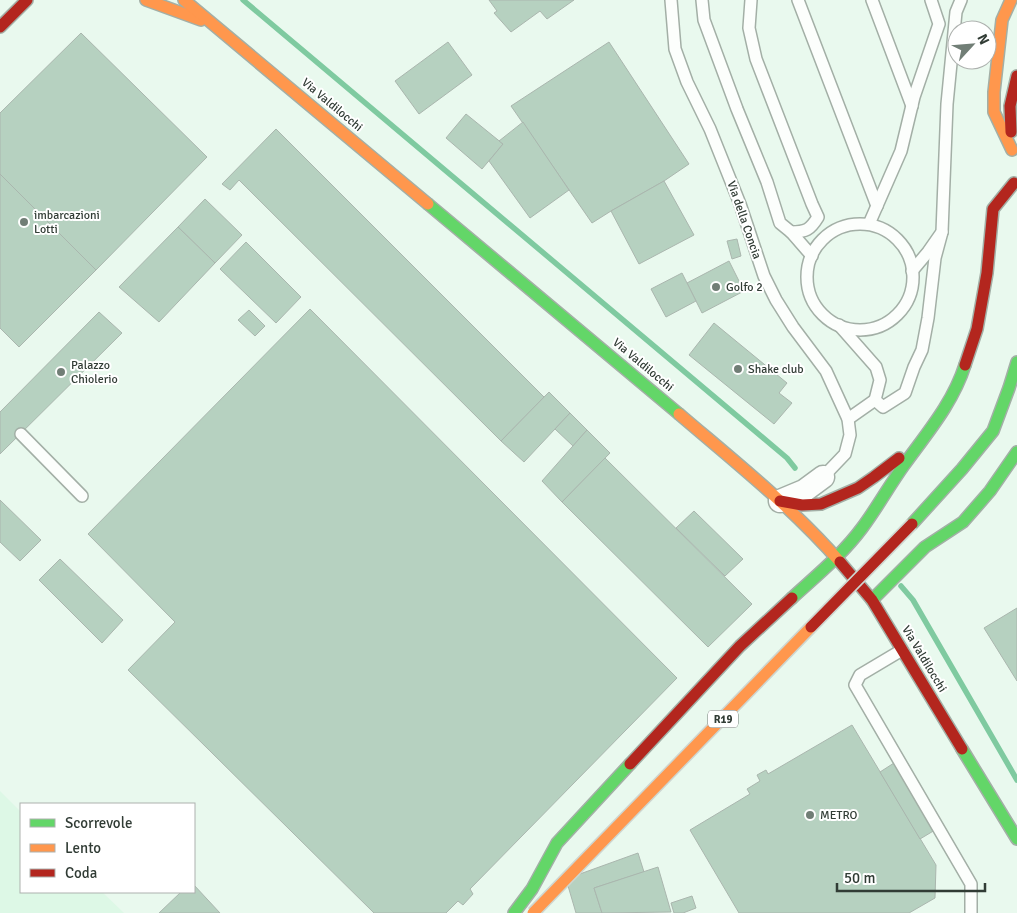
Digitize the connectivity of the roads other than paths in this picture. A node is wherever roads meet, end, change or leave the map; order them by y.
1 (27, 0) edge
2 (146, 0) edge
3 (184, 0) edge
4 (194, 0) edge
5 (671, 0) edge
6 (702, 0) edge
7 (751, 0) edge
8 (798, 0) edge
9 (872, 0) edge
10 (931, 0) edge
11 (961, 0) edge
12 (1011, 0) edge
13 (216, 26) junction
14 (0, 27) edge
15 (1017, 76) edge
16 (912, 106) junction
17 (1017, 198) edge
18 (877, 206) junction
19 (818, 217) junction
20 (869, 224) junction
21 (791, 232) junction
22 (942, 232) junction
23 (830, 234) junction
24 (812, 256) junction
25 (912, 271) junction
26 (839, 325) junction
27 (1017, 362) edge
28 (875, 400) junction
29 (848, 419) junction
30 (21, 434) dead end
31 (925, 437) junction
32 (1017, 452) edge
33 (823, 477) joint
34 (82, 496) dead end
35 (780, 501) junction
36 (836, 558) junction
37 (872, 600) junction
38 (902, 650) junction
39 (975, 770) junction
40 (996, 784) dead end
41 (1017, 839) edge
42 (514, 913) edge
43 (534, 913) edge
44 (972, 913) edge

1 - 14 main road
2 - 13 main road
3 - 13 main road, Via Valdilocchi
4 - 13 main road
5 - 29 lane, Via della Concia
6 - 21 lane
7 - 19 lane
8 - 18 lane
9 - 16 lane
10 - 16 lane
11 - 22 lane
12 - 15 main road
13 - 35 main road, Via Valdilocchi
16 - 18 lane
17 - 31 main road
18 - 20 lane
19 - 21 lane
19 - 23 lane
20 - 23 lane
20 - 25 lane
21 - 24 lane
22 - 25 lane
22 - 28 lane
23 - 24 lane
24 - 26 lane
25 - 26 lane
26 - 28 lane
27 - 43 main road, R19, bridge
28 - 29 lane
29 - 33 lane, Via della Concia
30 - 34 lane
31 - 35 main road
31 - 36 main road
32 - 37 main road
33 - 35 street
35 - 36 main road, Via Valdilocchi
36 - 37 main road, Via Valdilocchi
36 - 42 main road
37 - 38 main road, Via Valdilocchi
38 - 39 main road, Via Valdilocchi
38 - 44 lane
39 - 40 main road, Via Valdilocchi
39 - 41 main road

